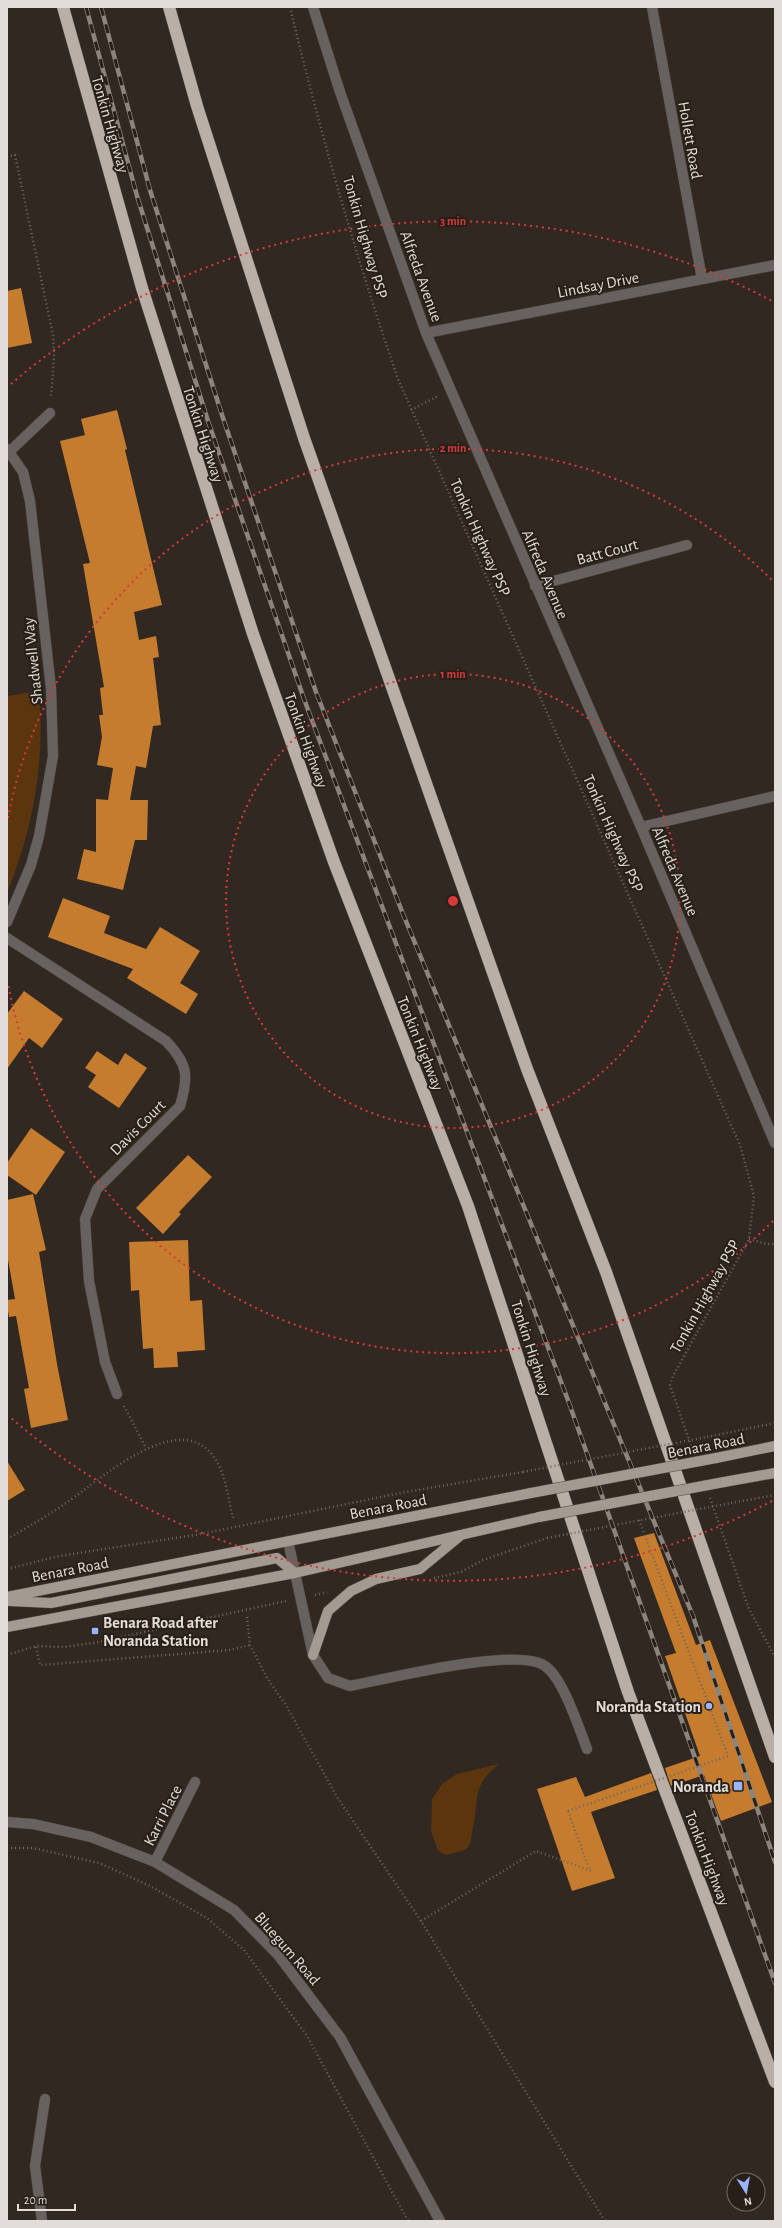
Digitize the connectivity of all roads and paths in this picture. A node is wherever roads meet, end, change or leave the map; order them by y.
1 (63, 7) edge
2 (169, 7) edge
3 (290, 7) edge
4 (313, 7) edge
5 (652, 7) edge
6 (7, 157) edge
7 (775, 265) edge
8 (702, 279) junction
9 (426, 333) junction
10 (451, 390) junction
11 (411, 410) junction
12 (50, 413) joint
13 (9, 450) edge
14 (687, 545) dead end
15 (535, 586) junction
16 (775, 796) edge
17 (641, 827) junction
18 (7, 922) edge
19 (7, 938) edge
20 (775, 1143) edge
21 (748, 1239) junction
22 (775, 1244) edge
23 (117, 1394) joint
24 (775, 1423) edge
25 (775, 1446) edge
26 (146, 1448) junction
27 (695, 1455) dead end
28 (775, 1473) edge
29 (708, 1492) dead end
30 (775, 1495) edge
31 (233, 1518) dead end
32 (639, 1520) junction
33 (461, 1535) junction
34 (7, 1539) edge
35 (288, 1541) junction
36 (7, 1569) edge
37 (295, 1573) junction
38 (430, 1579) dead end
39 (7, 1597) edge
40 (300, 1598) junction
41 (7, 1601) edge
42 (247, 1617) dead end
43 (7, 1628) edge
44 (250, 1645) junction
45 (36, 1646) junction
46 (7, 1655) edge
47 (313, 1655) junction
48 (775, 1657) edge
49 (587, 1749) dead end
50 (775, 1757) edge
51 (195, 1782) dead end
52 (7, 1822) edge
53 (7, 1848) edge
54 (155, 1862) junction
55 (421, 1921) junction
56 (775, 2082) edge
57 (44, 2099) dead end
58 (42, 2221) edge
59 (408, 2221) edge
60 (440, 2221) edge
61 (605, 2221) edge

1 - 56 highway, Tonkin Highway
2 - 50 highway
3 - 11 path, Tonkin Highway PSP
4 - 9 street, Alfreda Avenue
5 - 8 street, Hollett Road
6 - 12 path
7 - 8 street, Lindsay Drive
8 - 9 street, Lindsay Drive
9 - 10 street, Alfreda Avenue
10 - 11 path
10 - 15 street, Alfreda Avenue
11 - 21 path, Tonkin Highway PSP
12 - 13 street, Shadwell Way
13 - 18 street, Shadwell Way
14 - 15 street, Batt Court
15 - 17 street, Alfreda Avenue
16 - 17 street
17 - 20 street, Alfreda Avenue
19 - 23 street, Davis Court
21 - 22 path
21 - 27 path, Tonkin Highway PSP
23 - 26 path
24 - 36 path, bridge
25 - 35 main road, Benara Road, bridge
26 - 31 path
26 - 34 path
28 - 33 main road, bridge
29 - 48 path
30 - 32 path, bridge
32 - 38 path, bridge
32 - 55 path, bridge
33 - 37 main road
33 - 47 main road
35 - 37 street
35 - 39 main road, Benara Road
37 - 40 street
37 - 41 main road, Benara Road
37 - 43 main road
40 - 45 path
40 - 47 street
42 - 44 path
44 - 45 path
44 - 55 path
45 - 46 path
47 - 49 street
51 - 54 street, Karri Place
52 - 54 street, Bluegum Road
53 - 59 path
54 - 60 street, Bluegum Road
55 - 61 path
57 - 58 street

